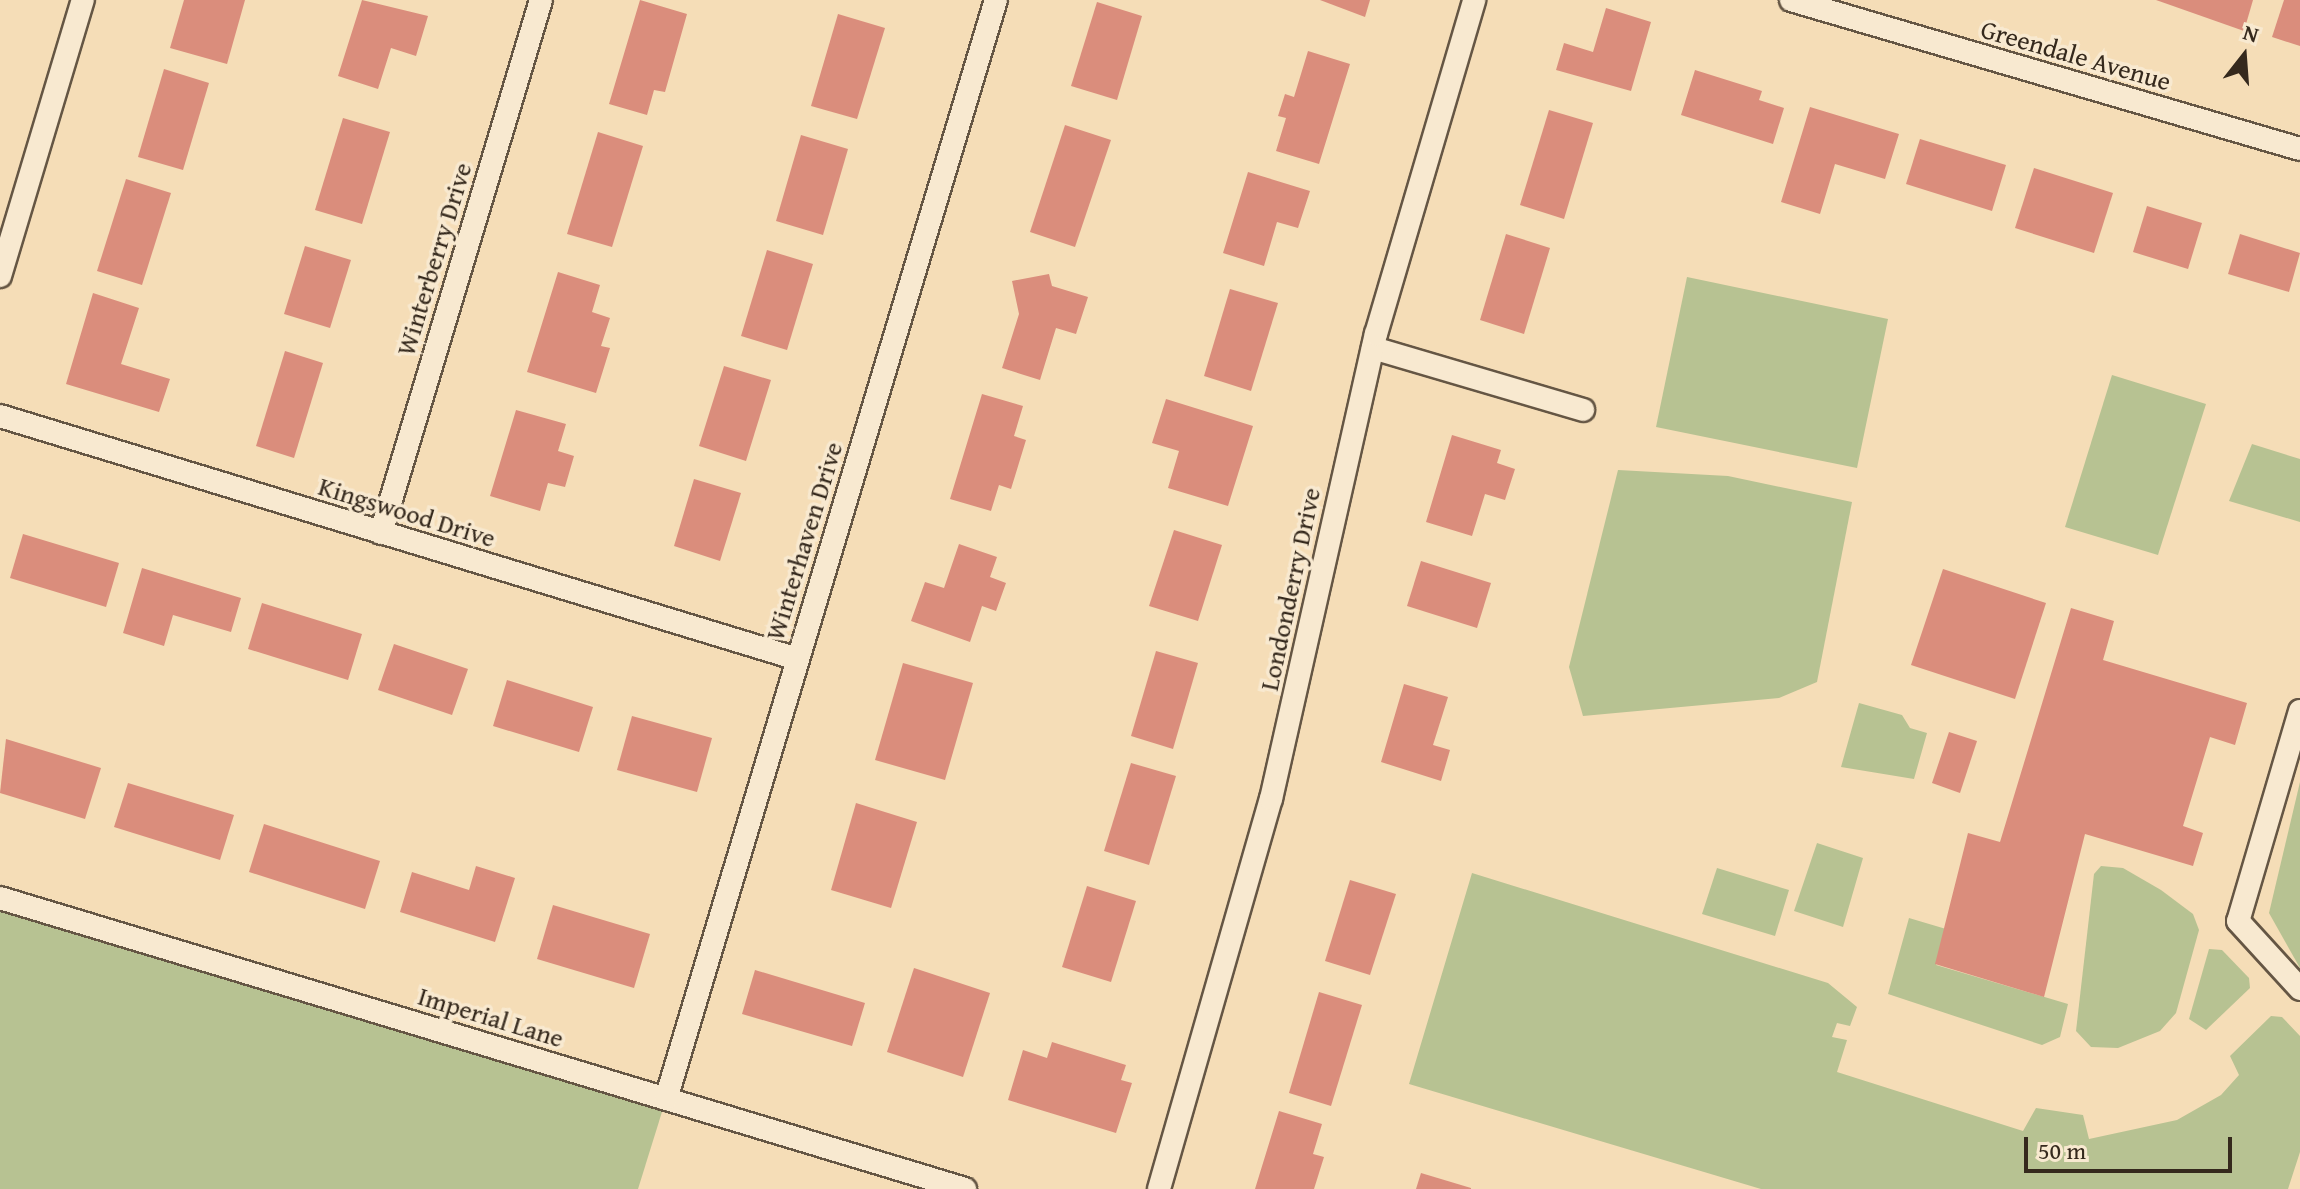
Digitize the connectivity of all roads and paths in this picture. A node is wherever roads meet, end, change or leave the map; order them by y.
1 (83, 0) edge
2 (541, 0) edge
3 (996, 0) edge
4 (1474, 0) edge
5 (1791, 0) edge
6 (2300, 149) edge
7 (0, 276) edge
8 (1373, 348) junction
9 (1583, 410) dead end
10 (0, 416) edge
11 (381, 533) junction
12 (798, 659) junction
13 (2300, 711) edge
14 (0, 898) edge
15 (2300, 989) edge
16 (666, 1099) junction
17 (905, 1180) edge
18 (965, 1189) edge
19 (1159, 1189) edge

1 - 7 street
2 - 11 street, Winterberry Drive
3 - 12 street, Winterhaven Drive
4 - 8 street, Londonderry Drive
5 - 6 street, Greendale Avenue
8 - 9 street
8 - 19 street, Londonderry Drive
10 - 11 street, Kingswood Drive
11 - 12 street, Kingswood Drive
12 - 16 street, Winterhaven Drive
13 - 15 street
14 - 16 street, Imperial Lane
16 - 17 street, Imperial Lane
17 - 18 street, Imperial Lane

